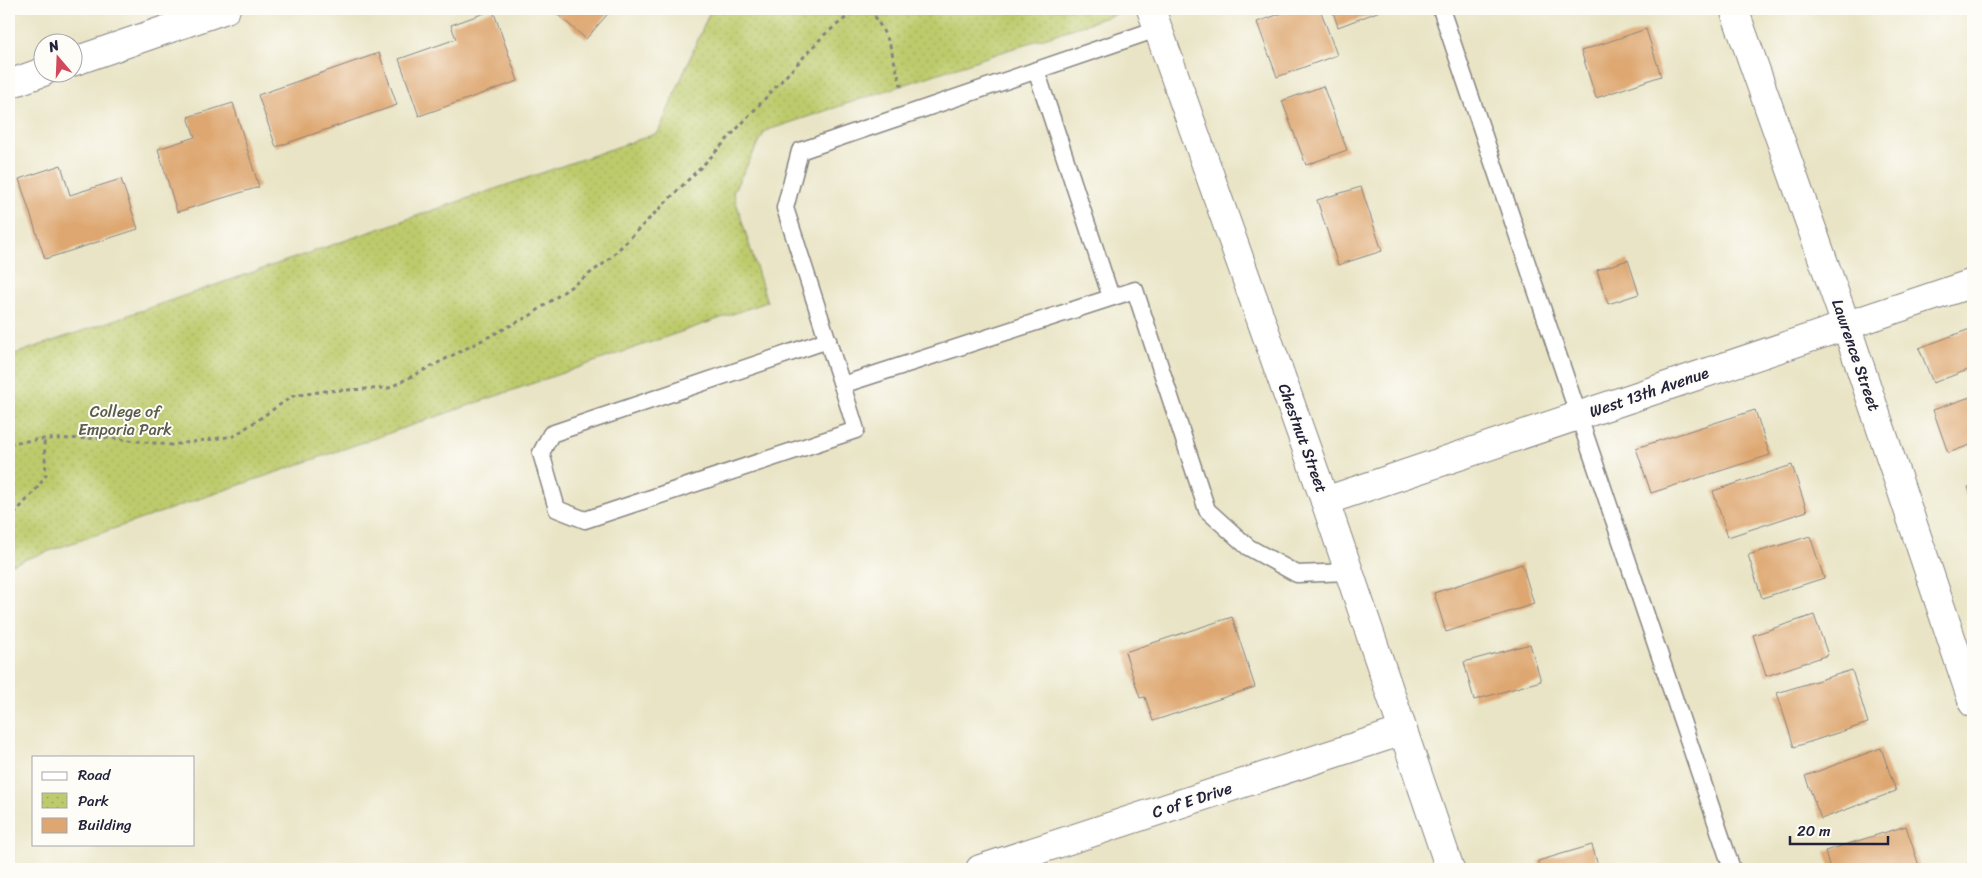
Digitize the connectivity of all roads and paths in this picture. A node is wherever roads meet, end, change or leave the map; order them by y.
1 (226, 9) edge
2 (857, 9) edge
3 (871, 9) edge
4 (1441, 9) edge
5 (1734, 9) edge
6 (1154, 19) edge
7 (82, 59) edge
8 (1036, 70) junction
9 (32, 76) edge
10 (9, 84) edge
11 (910, 113) junction
12 (1973, 283) edge
13 (1111, 298) junction
14 (1846, 325) junction
15 (828, 340) junction
16 (842, 385) junction
17 (1578, 416) junction
18 (44, 439) junction
19 (9, 443) edge
20 (1325, 501) junction
21 (9, 520) edge
22 (1349, 572) junction
23 (1973, 703) edge
24 (1403, 731) junction
25 (980, 869) edge
26 (1450, 869) edge
27 (1732, 869) edge

1 - 7 street
2 - 18 path
3 - 11 path
4 - 17 lane
5 - 14 street, Lawrence Street
6 - 8 lane
6 - 20 street, Chestnut Street
8 - 11 lane
8 - 13 lane
9 - 10 street
11 - 15 lane
12 - 14 street, West 13th Avenue
13 - 16 lane
13 - 22 lane
14 - 17 street, West 13th Avenue
14 - 23 street, Lawrence Street
15 - 16 lane
15 - 16 lane
17 - 20 street, West 13th Avenue
17 - 27 lane
18 - 19 path
18 - 21 path
20 - 22 street, Chestnut Street
22 - 24 street, Chestnut Street
24 - 25 street, C of E Drive
24 - 26 street, Chestnut Street

